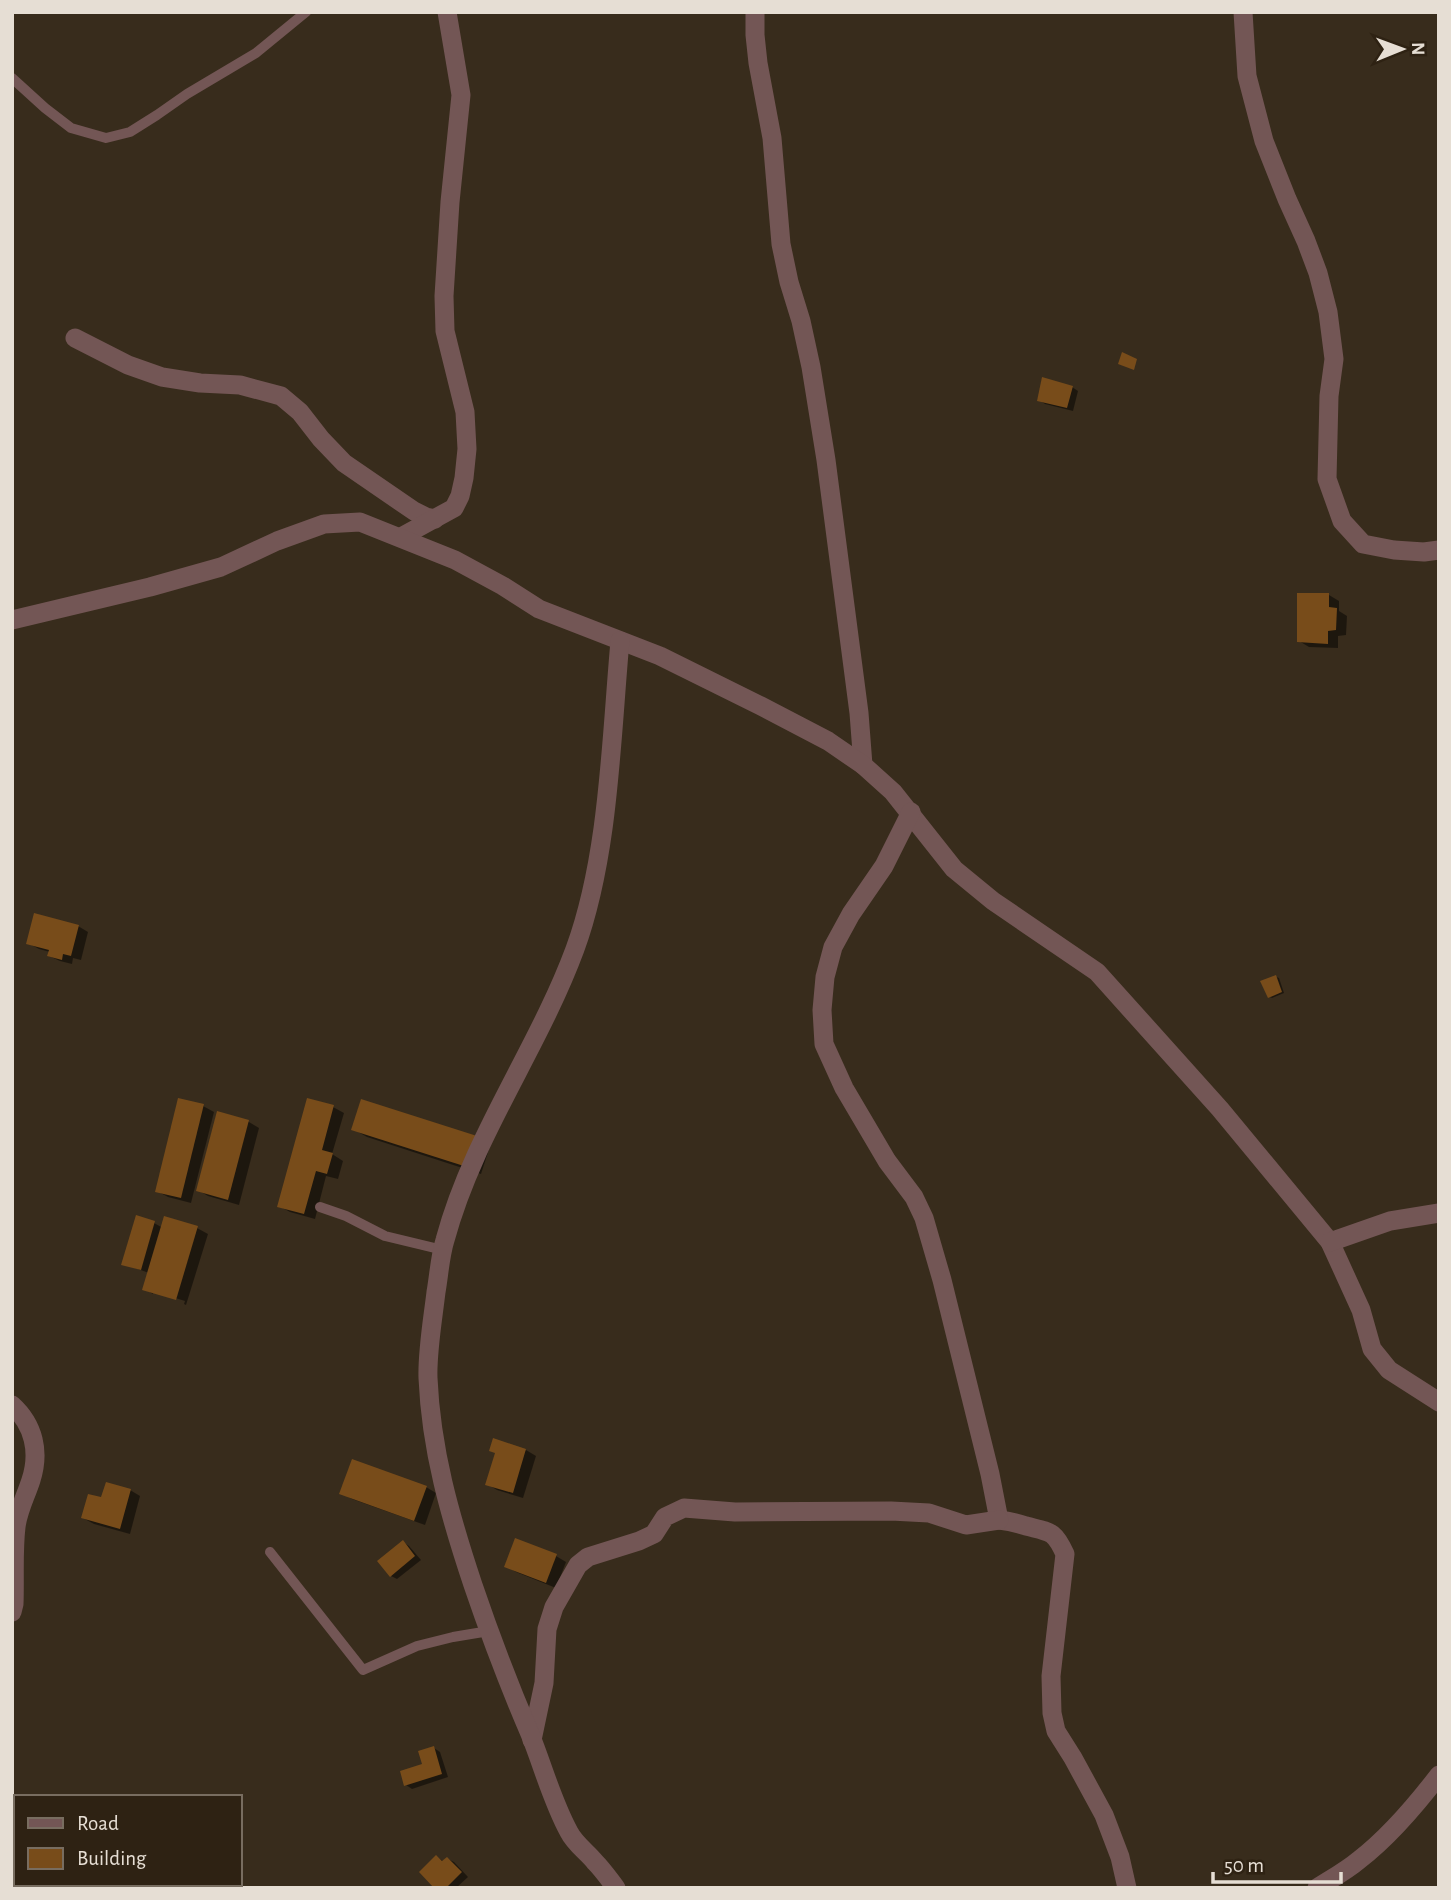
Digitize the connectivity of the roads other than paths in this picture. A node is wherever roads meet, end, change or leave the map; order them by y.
1 (306, 12) edge
2 (447, 12) edge
3 (755, 12) edge
4 (1243, 12) edge
5 (12, 78) edge
6 (75, 338) dead end
7 (435, 519) junction
8 (401, 537) junction
9 (1439, 550) edge
10 (12, 620) edge
11 (620, 641) junction
12 (863, 765) junction
13 (911, 812) junction
14 (320, 1208) dead end
15 (1439, 1213) edge
16 (1330, 1242) junction
17 (443, 1250) junction
18 (1439, 1402) edge
19 (12, 1405) edge
20 (999, 1520) junction
21 (270, 1552) dead end
22 (12, 1612) edge
23 (489, 1631) junction
24 (532, 1740) junction
25 (1439, 1775) edge
26 (616, 1888) edge
27 (1127, 1888) edge
28 (1317, 1888) edge

1 - 5 lane
2 - 7 street
3 - 12 street
4 - 9 street
6 - 7 street
7 - 8 street
8 - 10 street
8 - 11 street
11 - 12 street
11 - 17 street
12 - 13 street
13 - 16 street
13 - 20 street
14 - 17 lane
15 - 16 street
16 - 18 street
17 - 23 street
19 - 22 street
20 - 24 street
20 - 27 street
21 - 23 lane
23 - 24 street
24 - 26 street
25 - 28 street

